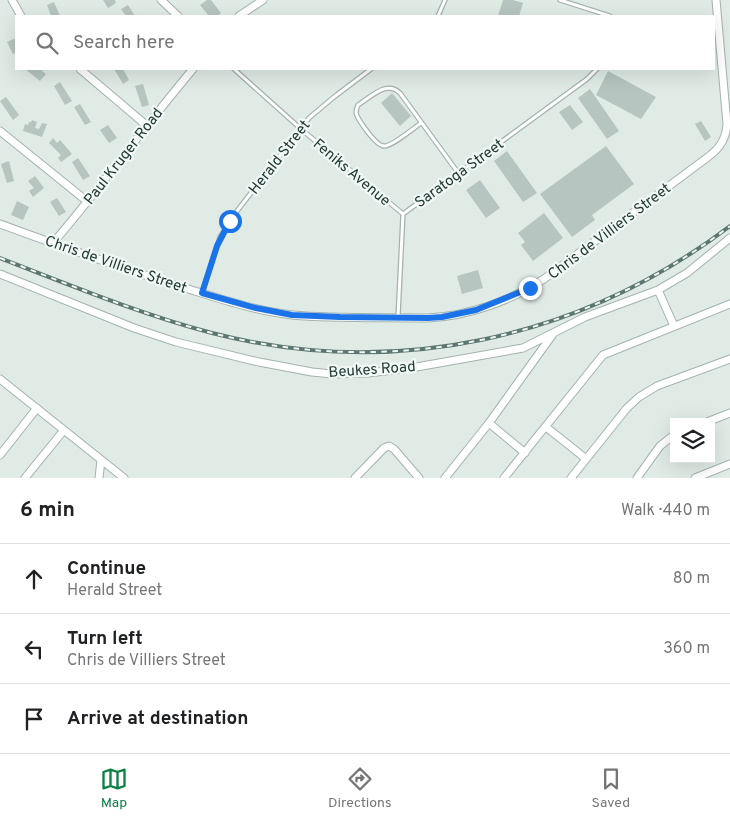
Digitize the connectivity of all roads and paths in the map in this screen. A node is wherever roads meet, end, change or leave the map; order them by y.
1 (12, 0) edge
2 (161, 0) edge
3 (264, 0) edge
4 (445, 0) edge
5 (560, 0) edge
6 (716, 0) edge
7 (20, 15) edge
8 (177, 15) edge
9 (241, 15) edge
10 (438, 15) edge
11 (602, 15) edge
12 (716, 24) edge
13 (81, 70) edge
14 (192, 70) edge
15 (235, 70) edge
16 (370, 70) edge
17 (596, 70) edge
18 (421, 123) junction
19 (146, 125) junction
20 (301, 129) junction
21 (0, 132) edge
22 (459, 174) junction
23 (88, 202) junction
24 (403, 214) junction
25 (0, 224) edge
26 (730, 238) edge
27 (53, 244) junction
28 (0, 274) edge
29 (658, 290) junction
30 (202, 293) junction
31 (730, 304) edge
32 (398, 317) junction
33 (674, 326) junction
34 (555, 332) junction
35 (730, 359) edge
36 (0, 379) edge
37 (37, 408) junction
38 (730, 413) edge
39 (715, 419) edge
40 (489, 423) junction
41 (546, 427) junction
42 (64, 430) junction
43 (670, 439) edge
44 (525, 453) junction
45 (0, 455) edge
46 (585, 458) junction
47 (101, 460) junction
48 (730, 464) edge
49 (25, 478) edge
50 (100, 478) edge
51 (124, 478) edge
52 (354, 478) edge
53 (419, 478) edge
54 (445, 478) edge
55 (504, 478) edge
56 (571, 478) edge
57 (637, 478) edge
58 (695, 478) edge

1 - 7 street
2 - 8 street
3 - 9 street
4 - 10 lane
5 - 11 lane
6 - 12 street, Chris de Villiers Street
12 - 32 street, Chris de Villiers Street
13 - 19 street
14 - 19 street, Paul Kruger Road
15 - 20 lane, Feniks Avenue
16 - 20 lane, Herald Street
17 - 22 lane, Saratoga Street
18 - 18 lane
18 - 22 lane
19 - 23 street, Paul Kruger Road
20 - 24 lane, Feniks Avenue
20 - 30 lane, Herald Street
21 - 23 street
22 - 24 lane, Saratoga Street
23 - 27 street, Paul Kruger Road
24 - 32 lane, Saratoga Street
25 - 27 street, Chris de Villiers Street
26 - 29 street, Beukes Road
27 - 30 street, Chris de Villiers Street
28 - 34 street, Beukes Road
29 - 33 street
29 - 34 street, Beukes Road
30 - 32 street, Chris de Villiers Street
31 - 33 street
33 - 41 street
34 - 40 street
35 - 46 street
36 - 37 street
37 - 42 street
37 - 45 street
38 - 39 street
40 - 44 street
40 - 54 street
41 - 44 street
41 - 46 street
42 - 47 street
42 - 49 street
43 - 57 street
44 - 55 street
46 - 56 street
47 - 50 street
47 - 51 street
48 - 58 street
52 - 53 street

